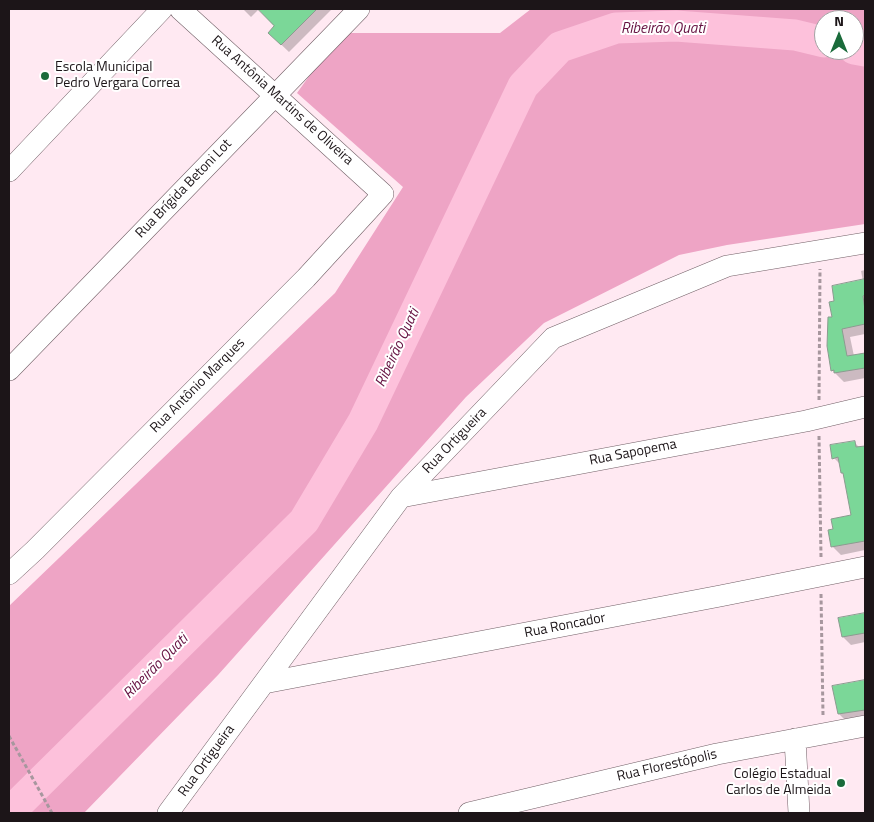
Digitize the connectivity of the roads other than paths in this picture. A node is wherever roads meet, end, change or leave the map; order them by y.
1 (162, 9) edge
2 (180, 9) edge
3 (359, 9) edge
4 (275, 94) junction
5 (10, 168) edge
6 (383, 194) joint
7 (865, 243) edge
8 (9, 370) edge
9 (865, 407) edge
10 (401, 497) junction
11 (865, 567) edge
12 (9, 574) edge
13 (264, 683) junction
14 (865, 726) edge
15 (795, 739) junction
16 (168, 813) edge
17 (469, 813) edge
18 (799, 813) edge

1 - 5 street
2 - 4 street, Rua Antônia Martins de Oliveira
3 - 4 street, Rua Brígida Betoni Lot
4 - 6 street, Rua Antônia Martins de Oliveira
4 - 8 street, Rua Brígida Betoni Lot
6 - 12 street, Rua Antônio Marques
7 - 10 street, Rua Ortigueira
9 - 10 street, Rua Sapopema
10 - 13 street, Rua Ortigueira
11 - 13 street, Rua Roncador
13 - 16 street, Rua Ortigueira
14 - 15 street, Rua Florestópolis
15 - 17 street, Rua Florestópolis
15 - 18 street

